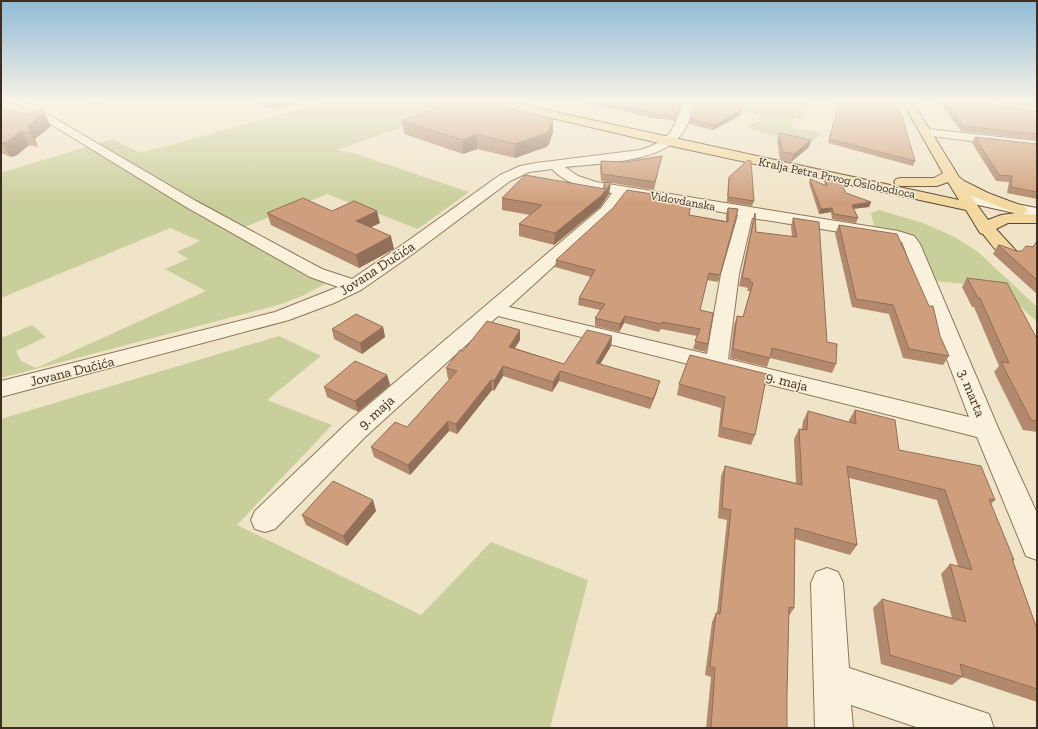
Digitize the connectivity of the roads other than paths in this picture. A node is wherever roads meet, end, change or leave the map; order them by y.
1 (77, 135) edge
2 (662, 135) edge
3 (664, 135) edge
4 (928, 135) edge
5 (946, 135) edge
6 (672, 137) junction
7 (1037, 145) edge
8 (555, 165) junction
9 (950, 175) junction
10 (842, 178) junction
11 (890, 182) junction
12 (622, 190) junction
13 (968, 202) junction
14 (1020, 210) junction
15 (746, 212) junction
16 (1036, 217) edge
17 (986, 230) junction
18 (908, 239) joint
19 (1010, 254) edge
20 (354, 286) junction
21 (493, 309) junction
22 (716, 364) junction
23 (1, 389) edge
24 (987, 430) junction
25 (265, 520) dead end
26 (1037, 546) edge
27 (826, 583) dead end
28 (831, 680) junction
29 (834, 728) edge
30 (975, 728) edge

1 - 20 street
2 - 6 main road, Kralja Petra Prvog Oslobodioca
3 - 6 main road, Kralja Petra Prvog Oslobodioca
4 - 9 main road
5 - 7 street
6 - 8 street, Jovana Dučića
6 - 10 main road, Kralja Petra Prvog Oslobodioca
6 - 11 main road, Kralja Petra Prvog Oslobodioca
8 - 12 street, Vidovdanska
8 - 20 street, Jovana Dučića
9 - 11 main road
9 - 13 main road
9 - 14 main road
10 - 13 main road, Kralja Petra Prvog Oslobodioca
10 - 17 main road
11 - 13 main road, Kralja Petra Prvog Oslobodioca
12 - 15 street, Vidovdanska
12 - 21 street, 9. maja
13 - 14 street
13 - 16 street
13 - 17 main road
14 - 16 street
15 - 18 street, Vidovdanska
15 - 22 street
16 - 17 main road
17 - 19 main road
18 - 24 street, 3. marta
20 - 23 street, Jovana Dučića
21 - 22 street, 9. maja
21 - 25 street, 9. maja
22 - 24 street, 9. maja
24 - 26 street, 3. marta
27 - 28 street
28 - 29 street
28 - 30 street

